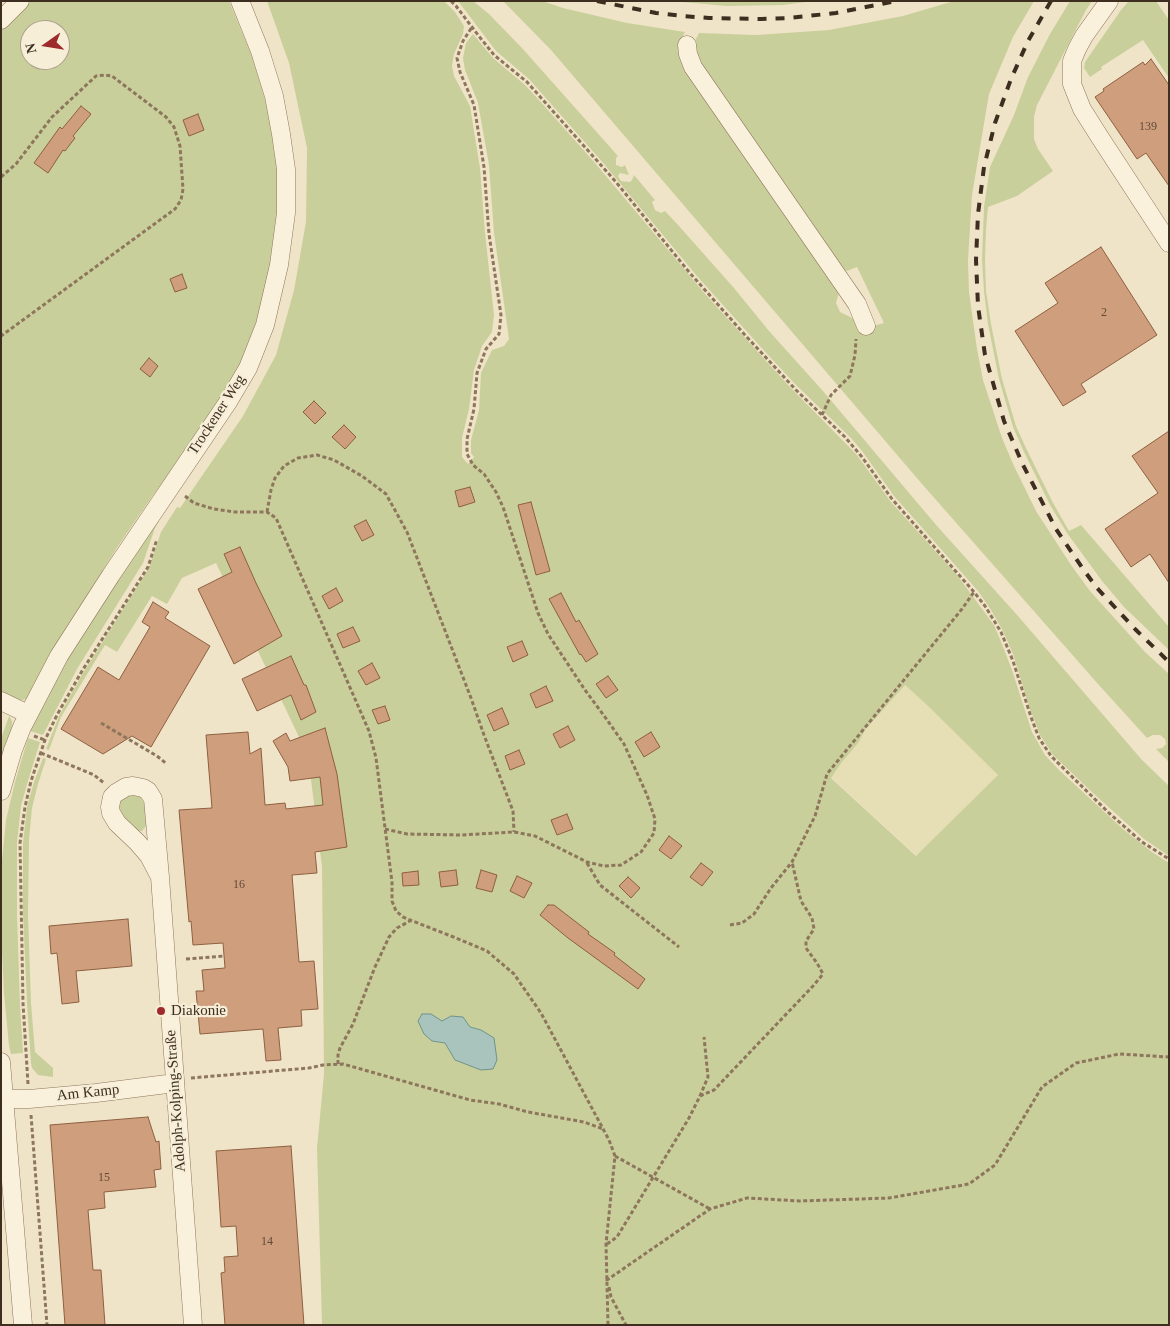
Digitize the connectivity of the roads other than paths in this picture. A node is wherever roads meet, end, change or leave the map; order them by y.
1 (20, 1) edge
2 (240, 1) edge
3 (1109, 1) edge
4 (1, 20) edge
5 (687, 45) dead end
6 (1169, 243) edge
7 (861, 332) road end
8 (1, 701) edge
9 (28, 714) junction
10 (1, 791) edge
11 (160, 877) junction
12 (1, 1062) edge
13 (175, 1083) junction
14 (3, 1099) edge
15 (22, 1325) edge
16 (193, 1325) edge

1 - 4 street
2 - 9 street, Trockener Weg
3 - 6 street
5 - 7 street
8 - 9 street
9 - 10 street, Trockener Weg
11 - 11 street, Adolph-Kolping-Straße
11 - 13 street, Adolph-Kolping-Straße
12 - 14 street
13 - 14 street, Am Kamp
13 - 16 street, Adolph-Kolping-Straße
14 - 15 street

